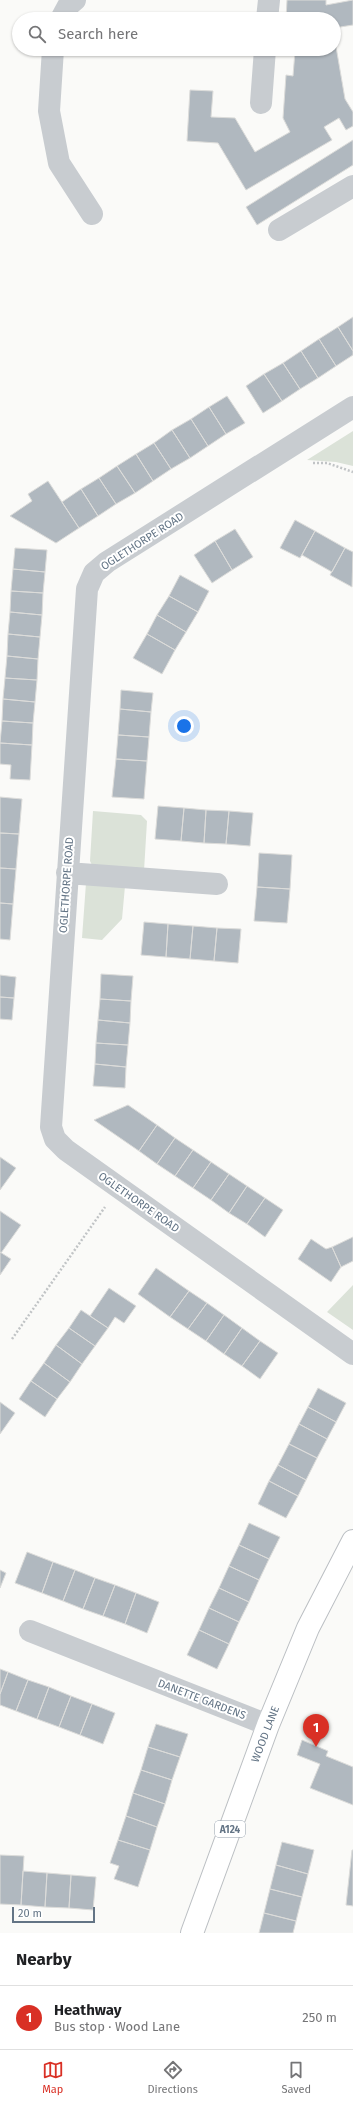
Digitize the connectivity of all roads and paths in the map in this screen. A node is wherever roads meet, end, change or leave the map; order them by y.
1 (269, 0) edge
2 (268, 12) edge
3 (53, 56) edge
4 (264, 56) edge
5 (261, 103) dead end
6 (353, 186) edge
7 (92, 214) dead end
8 (279, 230) dead end
9 (353, 407) edge
10 (287, 447) junction
11 (353, 472) edge
12 (67, 873) junction
13 (217, 884) dead end
14 (119, 1187) junction
15 (12, 1338) dead end
16 (353, 1354) edge
17 (353, 1541) edge
18 (30, 1631) dead end
19 (268, 1725) junction
20 (192, 1933) edge

1 - 2 street
3 - 7 street
4 - 5 street
6 - 8 street
9 - 10 street, OGLETHORPE ROAD
10 - 11 path
10 - 12 street, OGLETHORPE ROAD
12 - 13 street
12 - 14 street, OGLETHORPE ROAD
14 - 15 path
14 - 16 street, OGLETHORPE ROAD
17 - 19 main road, WOOD LANE / A124
18 - 19 street, DANETTE GARDENS
19 - 20 main road, WOOD LANE / A124

